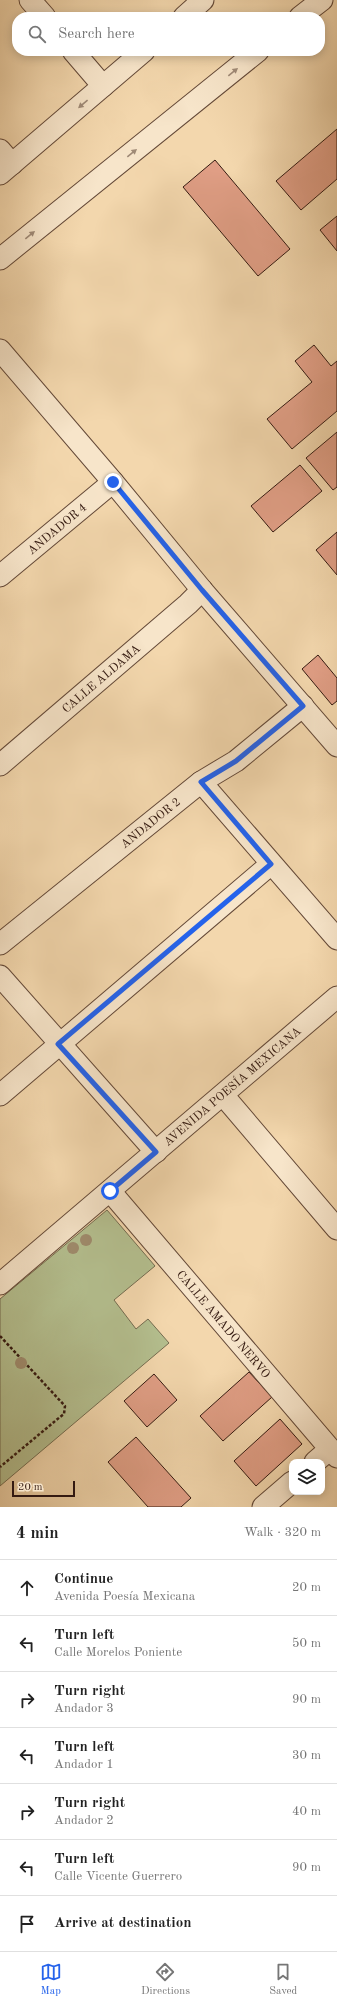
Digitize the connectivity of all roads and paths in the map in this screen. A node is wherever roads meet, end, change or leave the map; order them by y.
1 (30, 0) edge
2 (322, 0) edge
3 (41, 12) edge
4 (306, 12) edge
5 (77, 56) edge
6 (138, 56) edge
7 (252, 56) edge
8 (103, 86) junction
9 (4, 163) edge
10 (0, 259) edge
11 (0, 350) edge
12 (113, 482) junction
13 (4, 565) edge
14 (202, 590) junction
15 (303, 706) junction
16 (337, 746) edge
17 (0, 765) edge
18 (201, 782) junction
19 (271, 864) junction
20 (337, 939) edge
21 (0, 944) edge
22 (0, 976) edge
23 (337, 997) edge
24 (58, 1044) junction
25 (0, 1095) edge
26 (223, 1096) junction
27 (156, 1152) junction
28 (110, 1191) junction
29 (337, 1229) edge
30 (0, 1284) edge
31 (0, 1336) edge
32 (327, 1456) edge
33 (0, 1468) edge
34 (289, 1485) edge
35 (263, 1507) edge

1 - 3 street
2 - 4 street
5 - 8 street
6 - 8 street
10 -> 7 street
8 -> 9 street
11 - 12 street
12 - 13 street, ANDADOR 4
12 - 14 street
14 - 15 street
14 - 17 street, CALLE ALDAMA
15 - 16 street
15 - 18 street, ANDADOR 2
18 - 19 street
18 - 21 street, ANDADOR 2
19 - 20 street
19 - 24 street
22 - 24 street
23 - 26 street, AVENIDA POESÍA MEXICANA
24 - 25 street
24 - 27 street
26 - 27 street, AVENIDA POESÍA MEXICANA
26 - 29 street
27 - 28 street, AVENIDA POESÍA MEXICANA
28 - 30 street, AVENIDA POESÍA MEXICANA
28 - 32 street, CALLE AMADO NERVO
31 - 33 path
34 - 35 street

